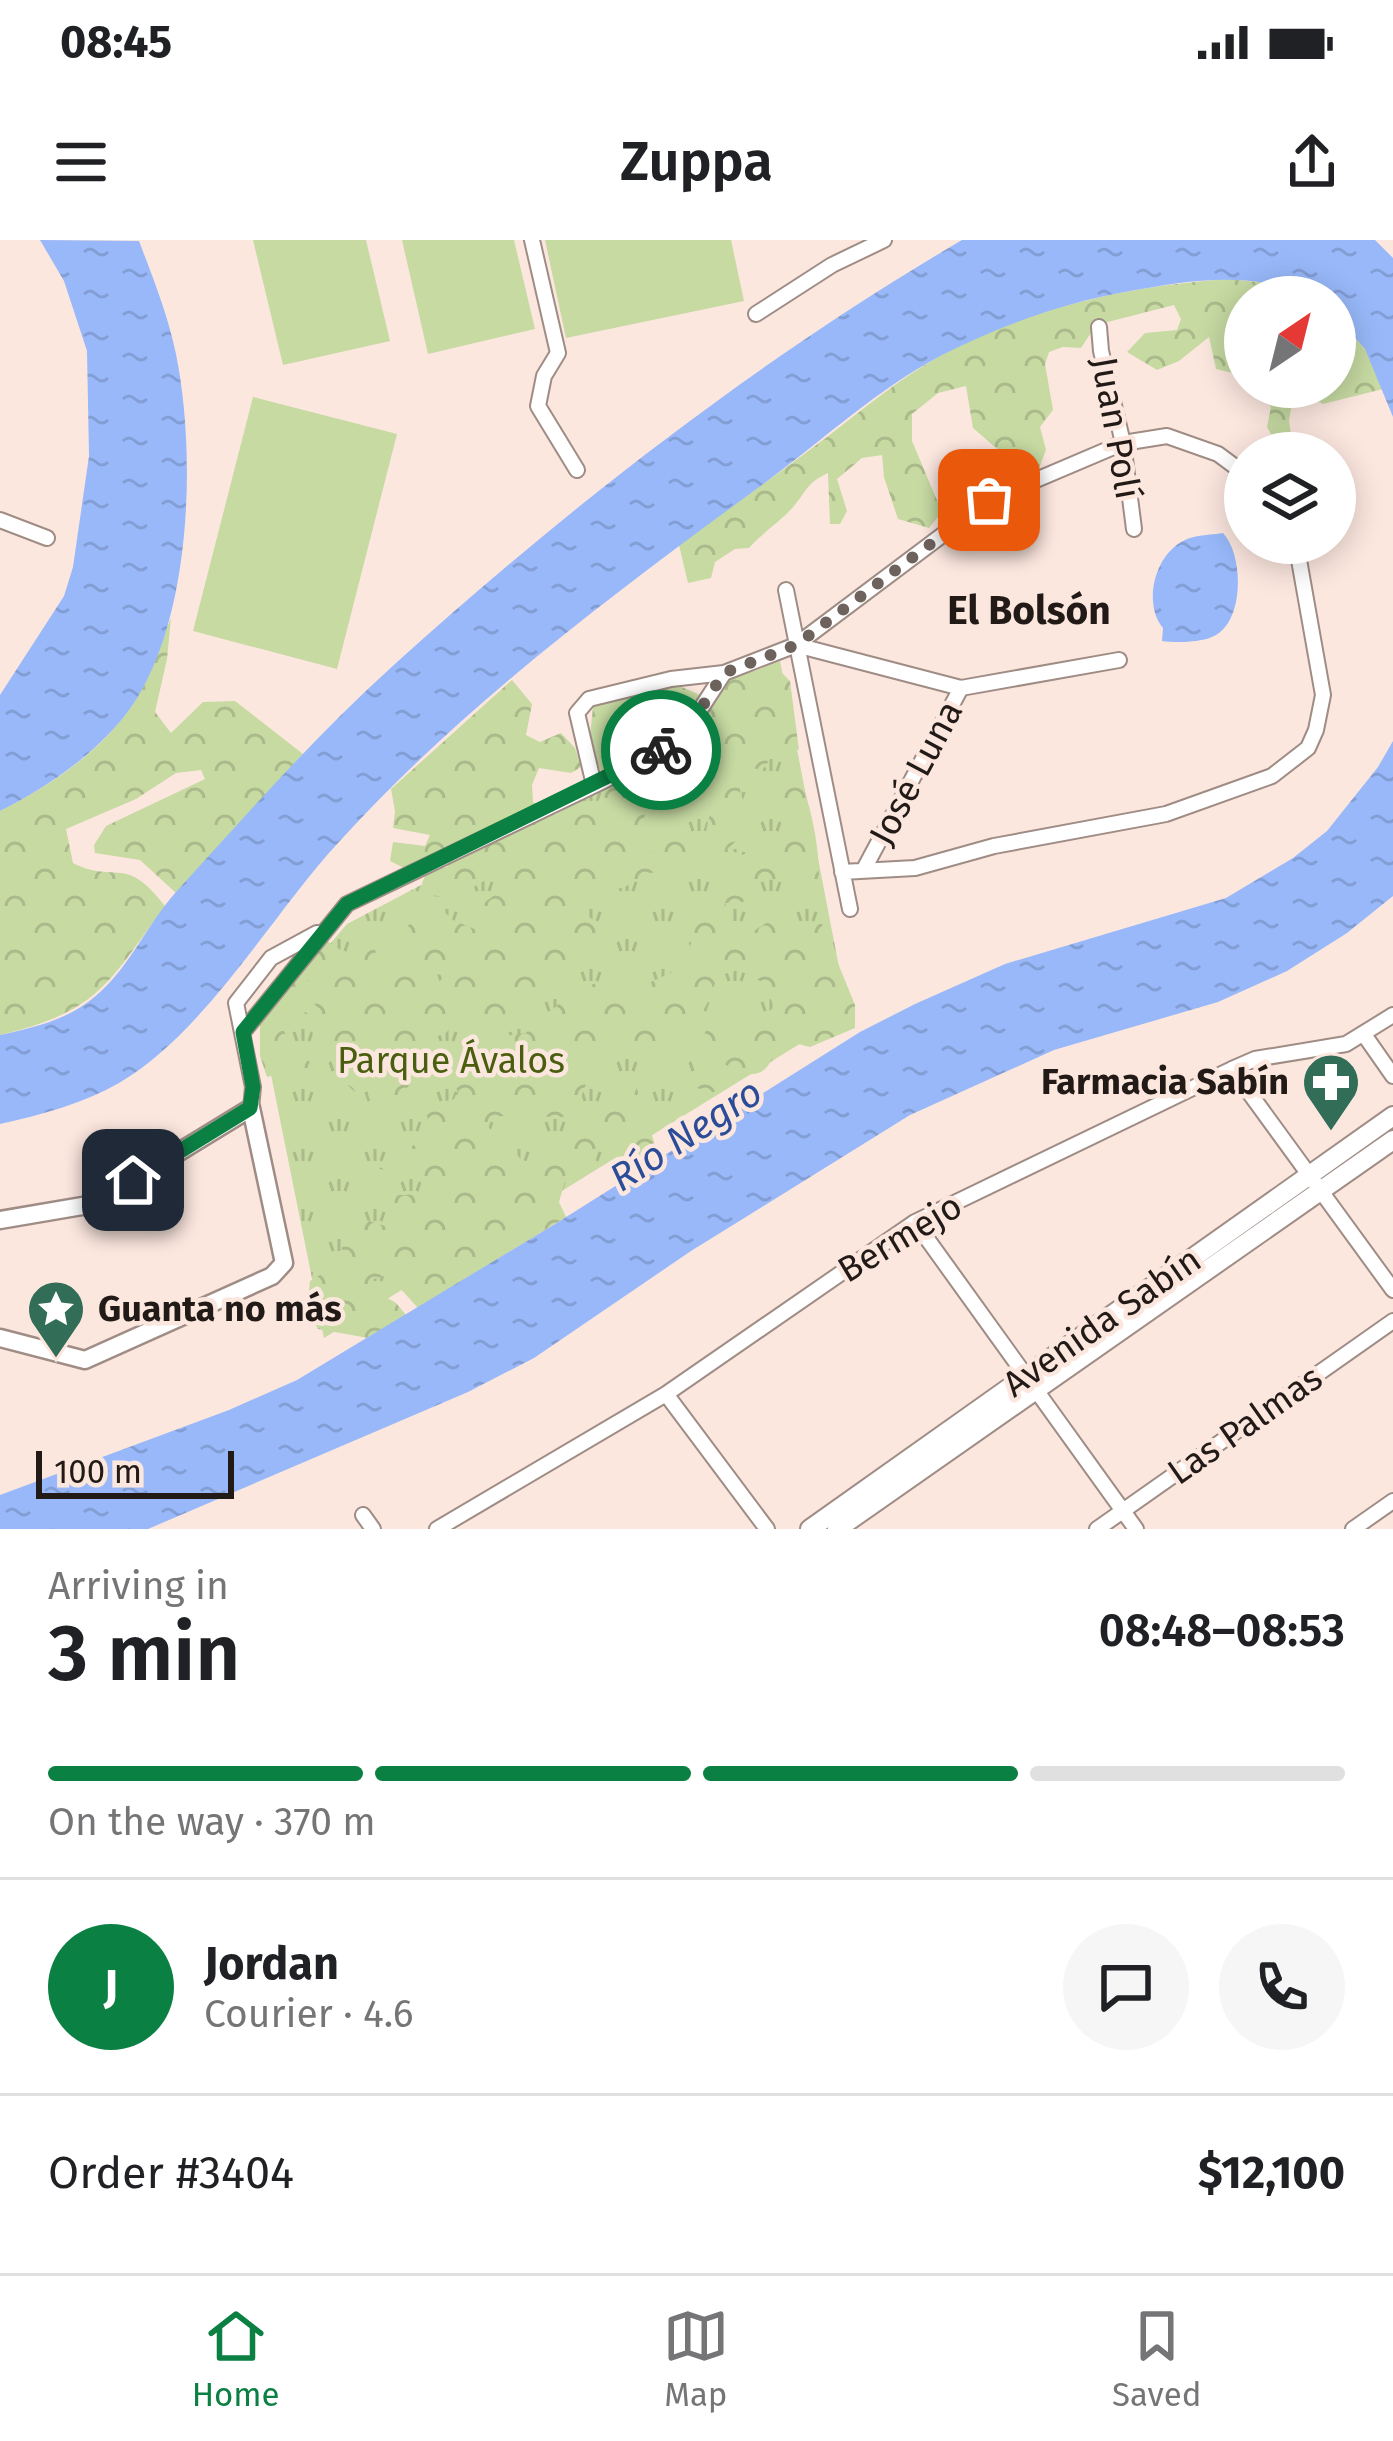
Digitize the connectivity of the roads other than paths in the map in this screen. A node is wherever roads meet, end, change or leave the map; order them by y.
1 (532, 240) edge
2 (884, 240) edge
3 (756, 314) dead end
4 (1099, 327) dead end
5 (1123, 442) junction
6 (1224, 458) edge
7 (577, 470) dead end
8 (0, 520) edge
9 (1134, 529) dead end
10 (47, 538) dead end
11 (1300, 564) edge
12 (786, 590) dead end
13 (796, 645) junction
14 (1119, 660) dead end
15 (724, 673) junction
16 (961, 688) junction
17 (595, 785) junction
18 (863, 871) junction
19 (842, 872) junction
20 (850, 909) dead end
21 (325, 928) junction
22 (1393, 1015) edge
23 (243, 1032) junction
24 (1365, 1036) junction
25 (1232, 1069) junction
26 (1393, 1076) edge
27 (250, 1108) junction
28 (1393, 1116) edge
29 (1393, 1139) edge
30 (1315, 1184) junction
31 (0, 1220) edge
32 (915, 1222) junction
33 (1393, 1290) edge
34 (1393, 1321) edge
35 (0, 1338) edge
36 (1030, 1384) junction
37 (666, 1394) junction
38 (1393, 1501) edge
39 (1123, 1510) junction
40 (363, 1515) dead end
41 (374, 1529) edge
42 (437, 1529) edge
43 (767, 1529) edge
44 (811, 1529) edge
45 (837, 1529) edge
46 (1097, 1529) edge
47 (1136, 1529) edge
48 (1354, 1529) edge

1 - 7 street
2 - 3 street
4 - 5 street, Juan Polí
5 - 6 street
5 - 9 street, Juan Polí
5 - 13 street
8 - 10 street
11 - 18 street
12 - 13 street
13 - 15 street
13 - 16 street
13 - 19 street
14 - 16 street, José Luna
15 - 17 street
15 - 17 street
16 - 18 street, José Luna
17 - 21 street
18 - 19 street
19 - 20 street
21 - 23 street
21 - 23 street
22 - 24 street, Bermejo
23 - 27 street
24 - 25 street, Bermejo
24 - 26 street
25 - 30 street
25 - 32 street, Bermejo
27 - 31 street
27 - 35 street
28 - 30 main road, Avenida Sabín
29 - 30 main road, Avenida Sabín
30 - 33 street
30 - 36 main road, Avenida Sabín
32 - 36 street
32 - 37 street, Bermejo
34 - 39 street, Las Palmas
36 - 39 street
36 - 44 main road, Avenida Sabín
36 - 45 main road, Avenida Sabín
37 - 42 street, Bermejo
37 - 43 street
38 - 48 street
39 - 46 street, Las Palmas
39 - 47 street
40 - 41 street

